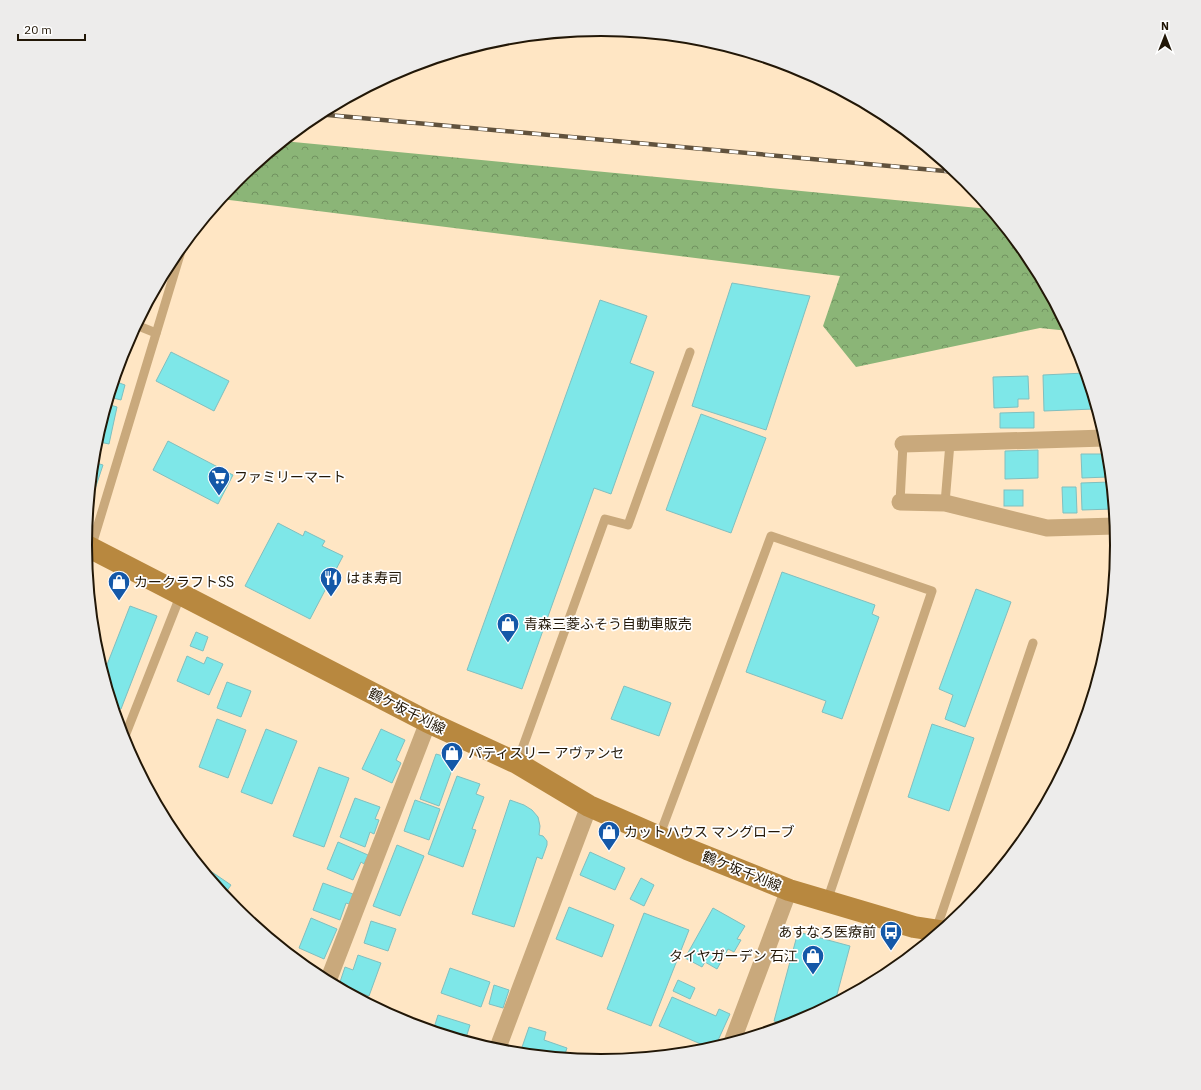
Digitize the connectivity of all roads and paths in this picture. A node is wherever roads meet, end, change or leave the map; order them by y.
1 (178, 260) edge
2 (141, 327) edge
3 (156, 333) junction
4 (690, 352) dead end
5 (1098, 438) edge
6 (950, 443) junction
7 (903, 444) joint
8 (900, 502) joint
9 (944, 503) junction
10 (1109, 526) edge
11 (92, 533) edge
12 (92, 549) edge
13 (181, 594) junction
14 (1033, 643) dead end
15 (428, 722) junction
16 (127, 731) edge
17 (517, 763) junction
18 (590, 806) junction
19 (659, 837) junction
20 (789, 890) junction
21 (828, 901) junction
22 (940, 924) edge
23 (933, 930) edge
24 (330, 976) edge
25 (734, 1036) edge
26 (499, 1044) edge

1 - 3 lane
2 - 3 lane
3 - 11 lane
4 - 17 lane
5 - 6 street
6 - 7 street
6 - 9 lane
7 - 8 lane
8 - 9 street
9 - 10 street
12 - 13 main road, 鶴ケ坂千刈線
13 - 15 main road, 鶴ケ坂千刈線
13 - 16 lane
14 - 22 lane
15 - 17 main road, 鶴ケ坂千刈線
15 - 24 street
17 - 18 main road, 鶴ケ坂千刈線
18 - 19 main road, 鶴ケ坂千刈線
18 - 26 street
19 - 20 main road, 鶴ケ坂千刈線
19 - 21 lane
20 - 21 main road, 鶴ケ坂千刈線
20 - 25 street
21 - 23 main road, 鶴ケ坂千刈線

